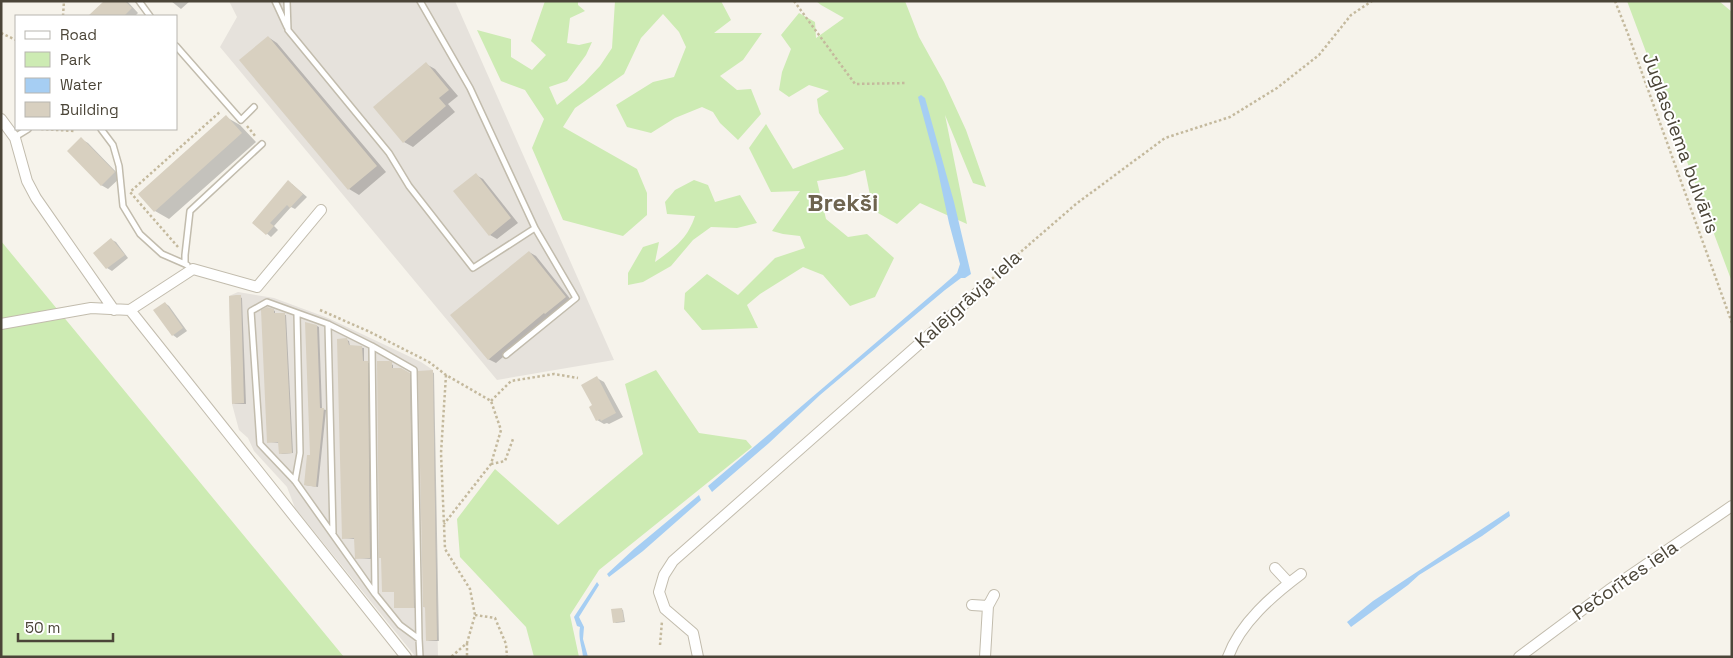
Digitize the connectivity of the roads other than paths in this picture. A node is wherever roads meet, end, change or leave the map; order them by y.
1 (139, 1) edge
2 (275, 1) edge
3 (287, 1) edge
4 (420, 1) edge
5 (149, 15) edge
6 (288, 30) junction
7 (178, 48) edge
8 (254, 107) dead end
9 (1, 119) edge
10 (27, 130) edge
11 (102, 130) edge
12 (15, 138) junction
13 (262, 144) road end
14 (320, 210) dead end
15 (535, 228) junction
16 (189, 267) junction
17 (978, 292) road end
18 (114, 310) junction
19 (130, 310) junction
20 (297, 314) junction
21 (1, 324) edge
22 (328, 324) junction
23 (372, 346) junction
24 (506, 355) dead end
25 (295, 481) junction
26 (1732, 506) edge
27 (333, 534) junction
28 (1275, 568) dead end
29 (1301, 574) dead end
30 (1289, 583) junction
31 (375, 594) junction
32 (994, 595) dead end
33 (972, 605) dead end
34 (988, 606) junction
35 (420, 639) junction
36 (406, 657) edge
37 (420, 657) edge
38 (698, 657) edge
39 (985, 657) edge
40 (1228, 657) edge
41 (1519, 657) edge

1 - 5 lane
2 - 6 lane
3 - 6 lane
4 - 15 lane
6 - 15 lane
7 - 8 lane
9 - 12 street
10 - 12 lane
11 - 16 lane
12 - 18 street
13 - 16 lane
14 - 16 street
15 - 24 lane
16 - 19 street
17 - 38 street, Kalējgrāvja iela
18 - 19 street
18 - 21 street
19 - 36 street
20 - 22 lane
20 - 25 lane
20 - 25 lane
22 - 23 lane
22 - 27 lane
23 - 31 lane
23 - 35 lane
25 - 27 lane
26 - 41 street, Pečorītes iela
27 - 31 lane
28 - 30 street
29 - 30 street
30 - 40 street
31 - 35 lane
32 - 34 street
33 - 34 street
34 - 39 street
35 - 37 lane

